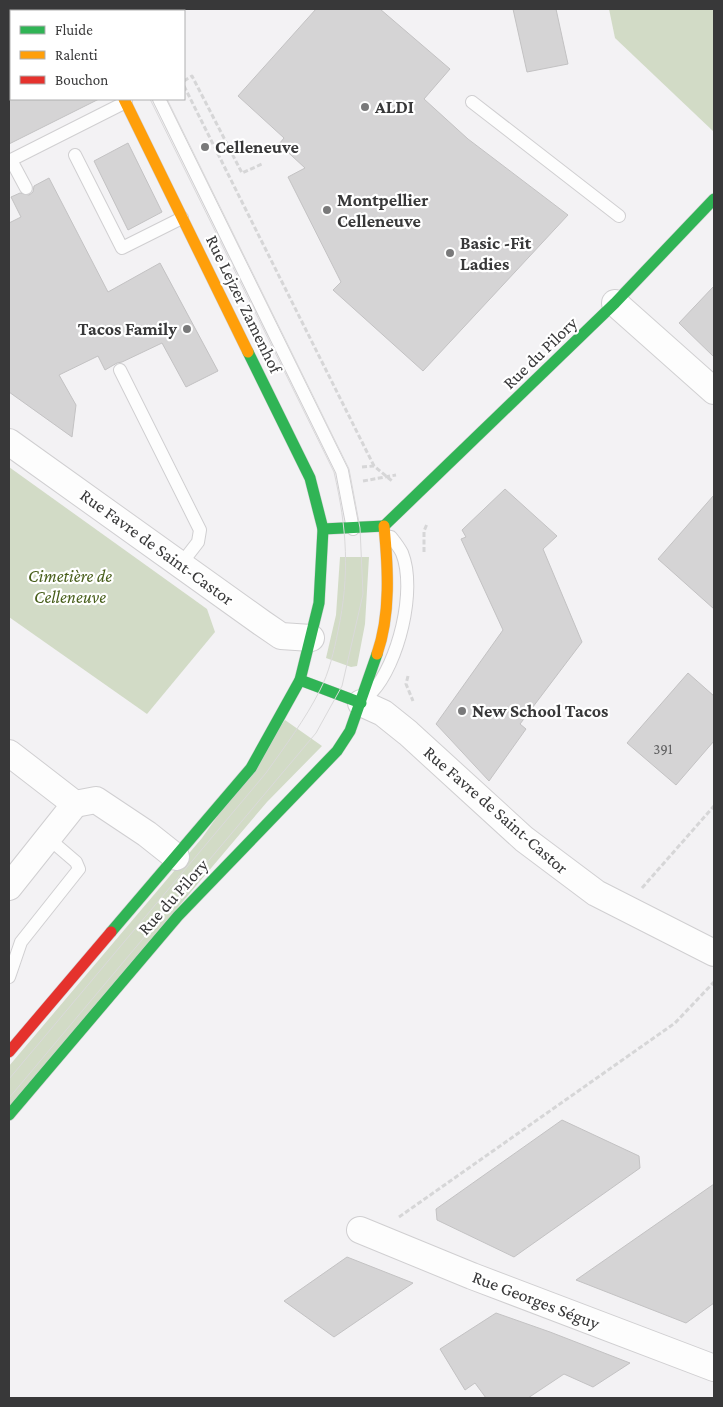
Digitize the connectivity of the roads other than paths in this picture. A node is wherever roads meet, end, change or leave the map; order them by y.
1 (125, 100) edge
2 (159, 100) edge
3 (472, 102) dead end
4 (75, 155) dead end
5 (26, 188) dead end
6 (714, 199) edge
7 (619, 216) dead end
8 (182, 218) junction
9 (615, 303) junction
10 (120, 370) dead end
11 (714, 391) edge
12 (9, 442) edge
13 (384, 526) junction
14 (323, 529) junction
15 (353, 529) junction
16 (181, 564) junction
17 (310, 638) junction
18 (300, 680) junction
19 (362, 703) junction
20 (9, 753) edge
21 (75, 804) junction
22 (48, 838) junction
23 (176, 858) junction
24 (9, 887) edge
25 (714, 953) edge
26 (9, 977) edge
27 (9, 1052) edge
28 (9, 1115) edge
29 (367, 1232) road end
30 (714, 1368) edge

1 - 5 lane
1 - 8 main road, Rue Lejzer Zamenhof
2 - 15 lane
3 - 7 lane
4 - 8 lane
6 - 9 main road, Rue du Pilory
8 - 14 main road, Rue Lejzer Zamenhof
9 - 11 street
9 - 13 main road, Rue du Pilory
10 - 16 lane
12 - 16 street, Rue Favre de Saint-Castor
13 - 15 main road
13 - 19 main road, Rue du Pilory
13 - 19 lane
14 - 15 main road
14 - 17 main road, Rue Lejzer Zamenhof
16 - 17 street, Rue Favre de Saint-Castor
17 - 18 main road, Rue du Pilory
18 - 19 main road
18 - 23 main road, Rue du Pilory
19 - 25 street, Rue Favre de Saint-Castor
19 - 28 main road, Rue du Pilory
20 - 21 street
21 - 22 street
21 - 23 street
22 - 24 street
22 - 26 lane
23 - 27 main road, Rue du Pilory
29 - 30 street, Rue Georges Séguy

